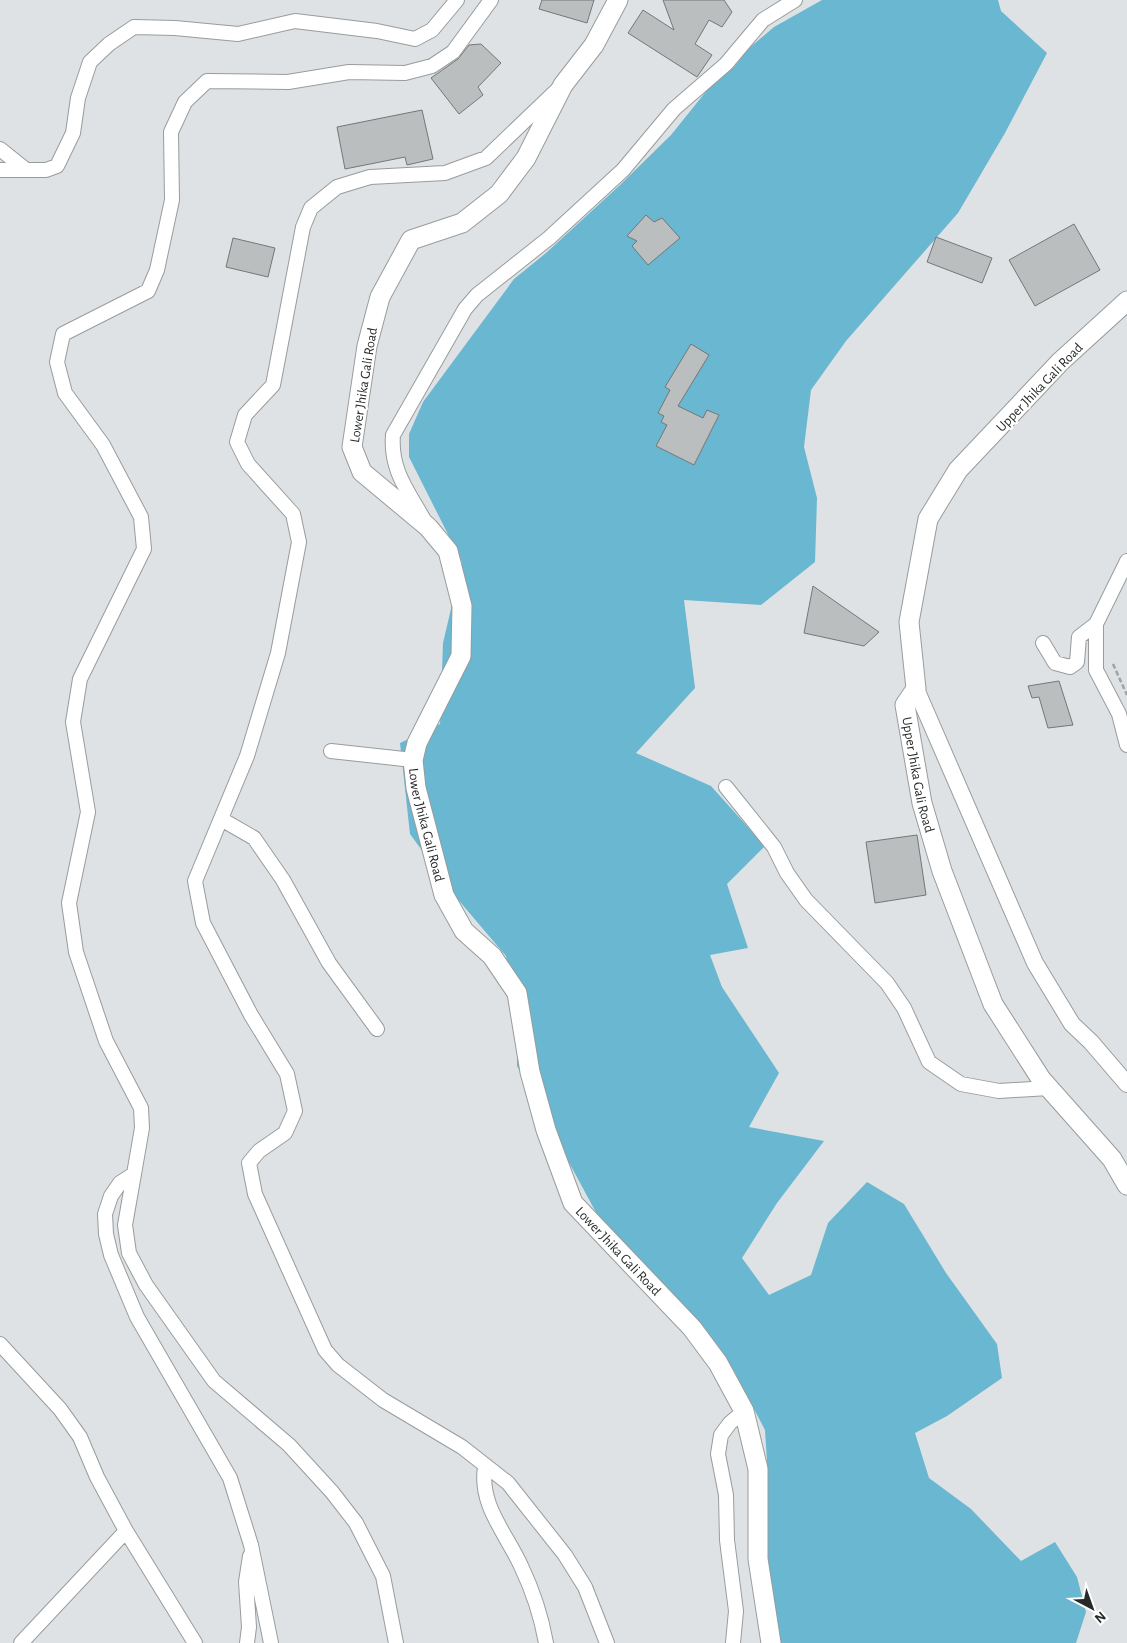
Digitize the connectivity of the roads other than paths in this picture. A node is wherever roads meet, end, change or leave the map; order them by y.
1 (457, 0) edge
2 (491, 0) edge
3 (618, 0) edge
4 (795, 0) edge
5 (563, 85) junction
6 (0, 149) edge
7 (25, 169) junction
8 (0, 170) edge
9 (1127, 301) edge
10 (428, 527) junction
11 (1127, 561) edge
12 (1096, 624) junction
13 (1044, 643) dead end
14 (916, 689) junction
15 (1127, 745) edge
16 (331, 751) dead end
17 (413, 760) junction
18 (726, 787) dead end
19 (221, 819) junction
20 (377, 1029) dead end
21 (1127, 1084) edge
22 (1049, 1088) junction
23 (134, 1174) junction
24 (1127, 1185) edge
25 (0, 1344) edge
26 (744, 1411) junction
27 (485, 1467) junction
28 (126, 1531) junction
29 (251, 1546) junction
30 (21, 1643) edge
31 (195, 1643) edge
32 (247, 1643) edge
33 (271, 1643) edge
34 (396, 1643) edge
35 (546, 1643) edge
36 (608, 1643) edge
37 (733, 1643) edge
38 (771, 1643) edge

1 - 7 street
2 - 23 street
3 - 5 main road, Lower Jhika Gali Road
4 - 10 street
5 - 10 main road, Lower Jhika Gali Road
5 - 19 street
6 - 7 street
7 - 8 street
9 - 14 main road, Upper Jhika Gali Road
10 - 17 main road, Lower Jhika Gali Road
11 - 12 street
12 - 13 street
12 - 15 street
14 - 21 street
14 - 22 main road, Upper Jhika Gali Road
16 - 17 street
17 - 26 main road, Lower Jhika Gali Road
18 - 22 street
19 - 20 street
19 - 27 street
22 - 24 main road, Upper Jhika Gali Road
23 - 29 street
23 - 34 street
25 - 28 street
26 - 37 street
26 - 38 main road, Lower Jhika Gali Road
27 - 35 street
27 - 36 street
28 - 30 street
28 - 31 street
29 - 32 street
29 - 33 street

